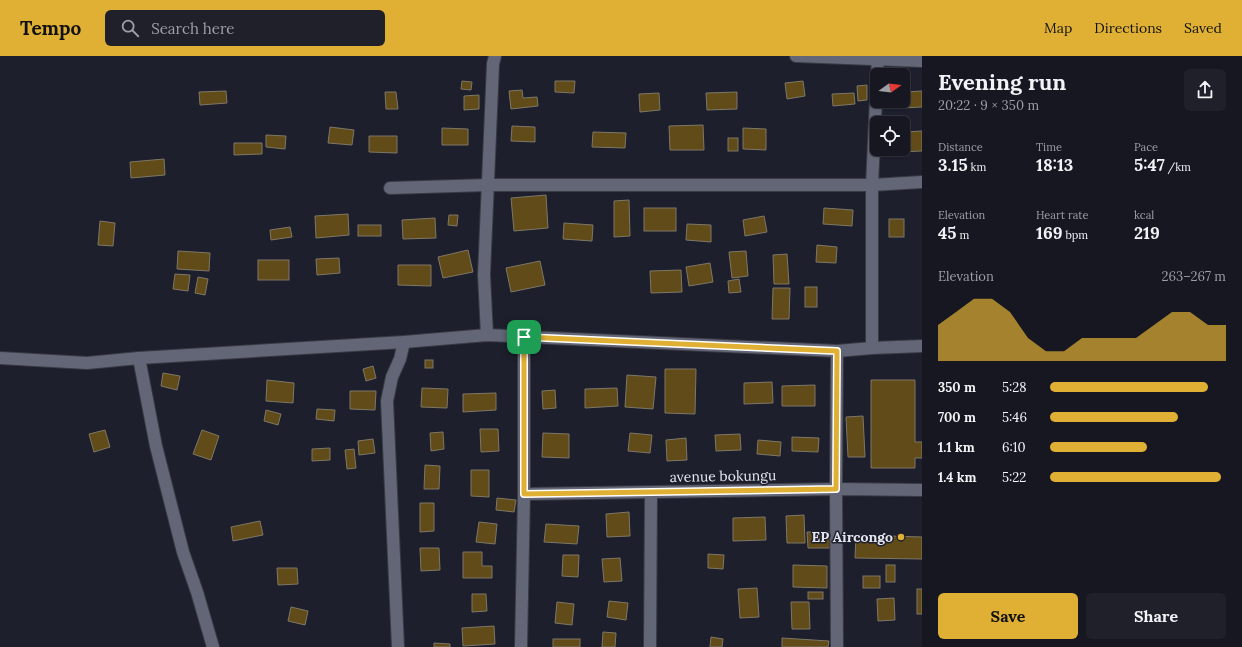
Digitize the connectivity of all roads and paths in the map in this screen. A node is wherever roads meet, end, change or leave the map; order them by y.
1 (495, 56) edge
2 (796, 56) edge
3 (878, 58) edge
4 (922, 61) edge
5 (922, 182) edge
6 (872, 184) junction
7 (488, 185) junction
8 (390, 188) dead end
9 (487, 335) junction
10 (524, 337) junction
11 (404, 342) junction
12 (922, 346) edge
13 (872, 348) junction
14 (837, 351) junction
15 (0, 358) edge
16 (139, 358) junction
17 (836, 489) junction
18 (922, 490) edge
19 (651, 493) junction
20 (524, 494) junction
21 (213, 647) edge
22 (398, 647) edge
23 (520, 647) edge
24 (650, 647) edge
25 (837, 647) edge

1 - 7 street
2 - 3 street
3 - 4 street
3 - 6 street
5 - 6 street
6 - 7 street
6 - 13 street
7 - 8 street
7 - 9 street
9 - 10 street
9 - 11 street
10 - 14 street
10 - 20 street
11 - 16 street
11 - 22 street
12 - 13 street
13 - 14 street
14 - 17 street
15 - 16 street
16 - 21 street
17 - 18 street, avenue bokungu
17 - 19 street, avenue bokungu
17 - 25 street
19 - 20 street, avenue bokungu
19 - 24 street
20 - 23 street

